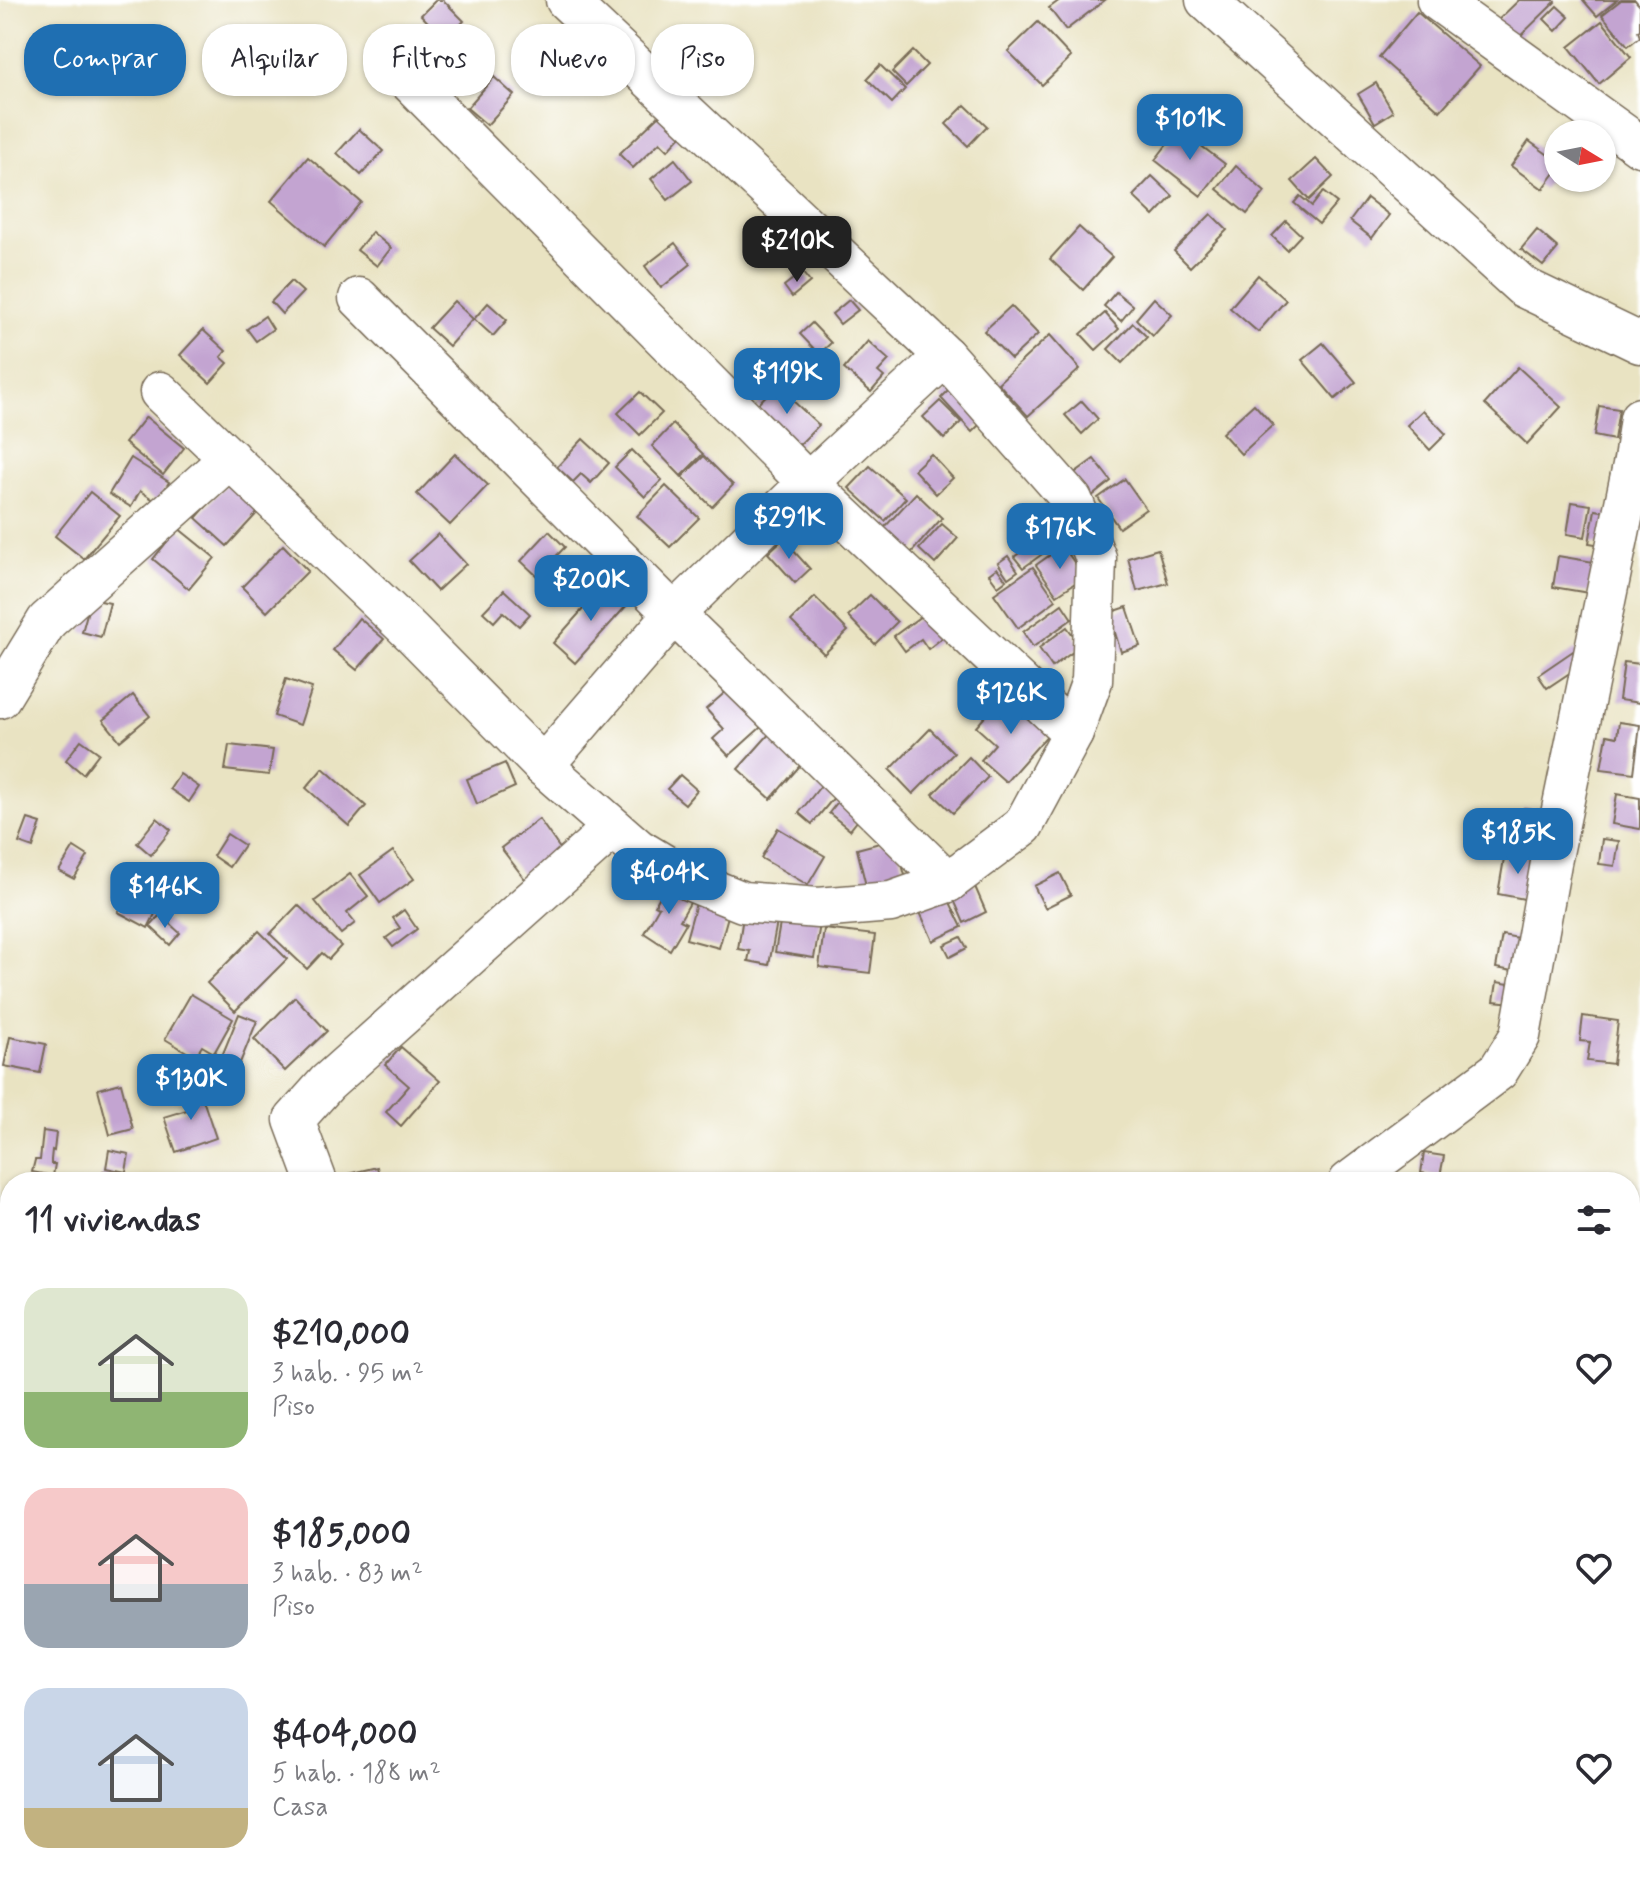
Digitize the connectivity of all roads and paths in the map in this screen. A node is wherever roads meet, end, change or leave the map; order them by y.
1 (566, 0) edge
2 (1206, 0) edge
3 (1443, 2) edge
4 (424, 96) edge
5 (1640, 146) edge
6 (359, 298) dead end
7 (1640, 343) edge
8 (945, 356) junction
9 (160, 392) dead end
10 (1640, 418) edge
11 (230, 458) junction
12 (808, 483) junction
13 (674, 614) junction
14 (0, 698) edge
15 (1073, 733) junction
16 (543, 766) junction
17 (613, 828) junction
18 (948, 882) junction
19 (313, 1172) edge
20 (1362, 1172) edge

1 - 8 street
2 - 7 street
3 - 5 street
4 - 12 street
6 - 13 street
8 - 12 street
8 - 15 street
9 - 11 street
10 - 20 street
11 - 14 street
11 - 16 street
12 - 13 street
12 - 15 street
13 - 16 street
13 - 18 street
15 - 18 street
16 - 17 street
17 - 18 street
17 - 19 street

